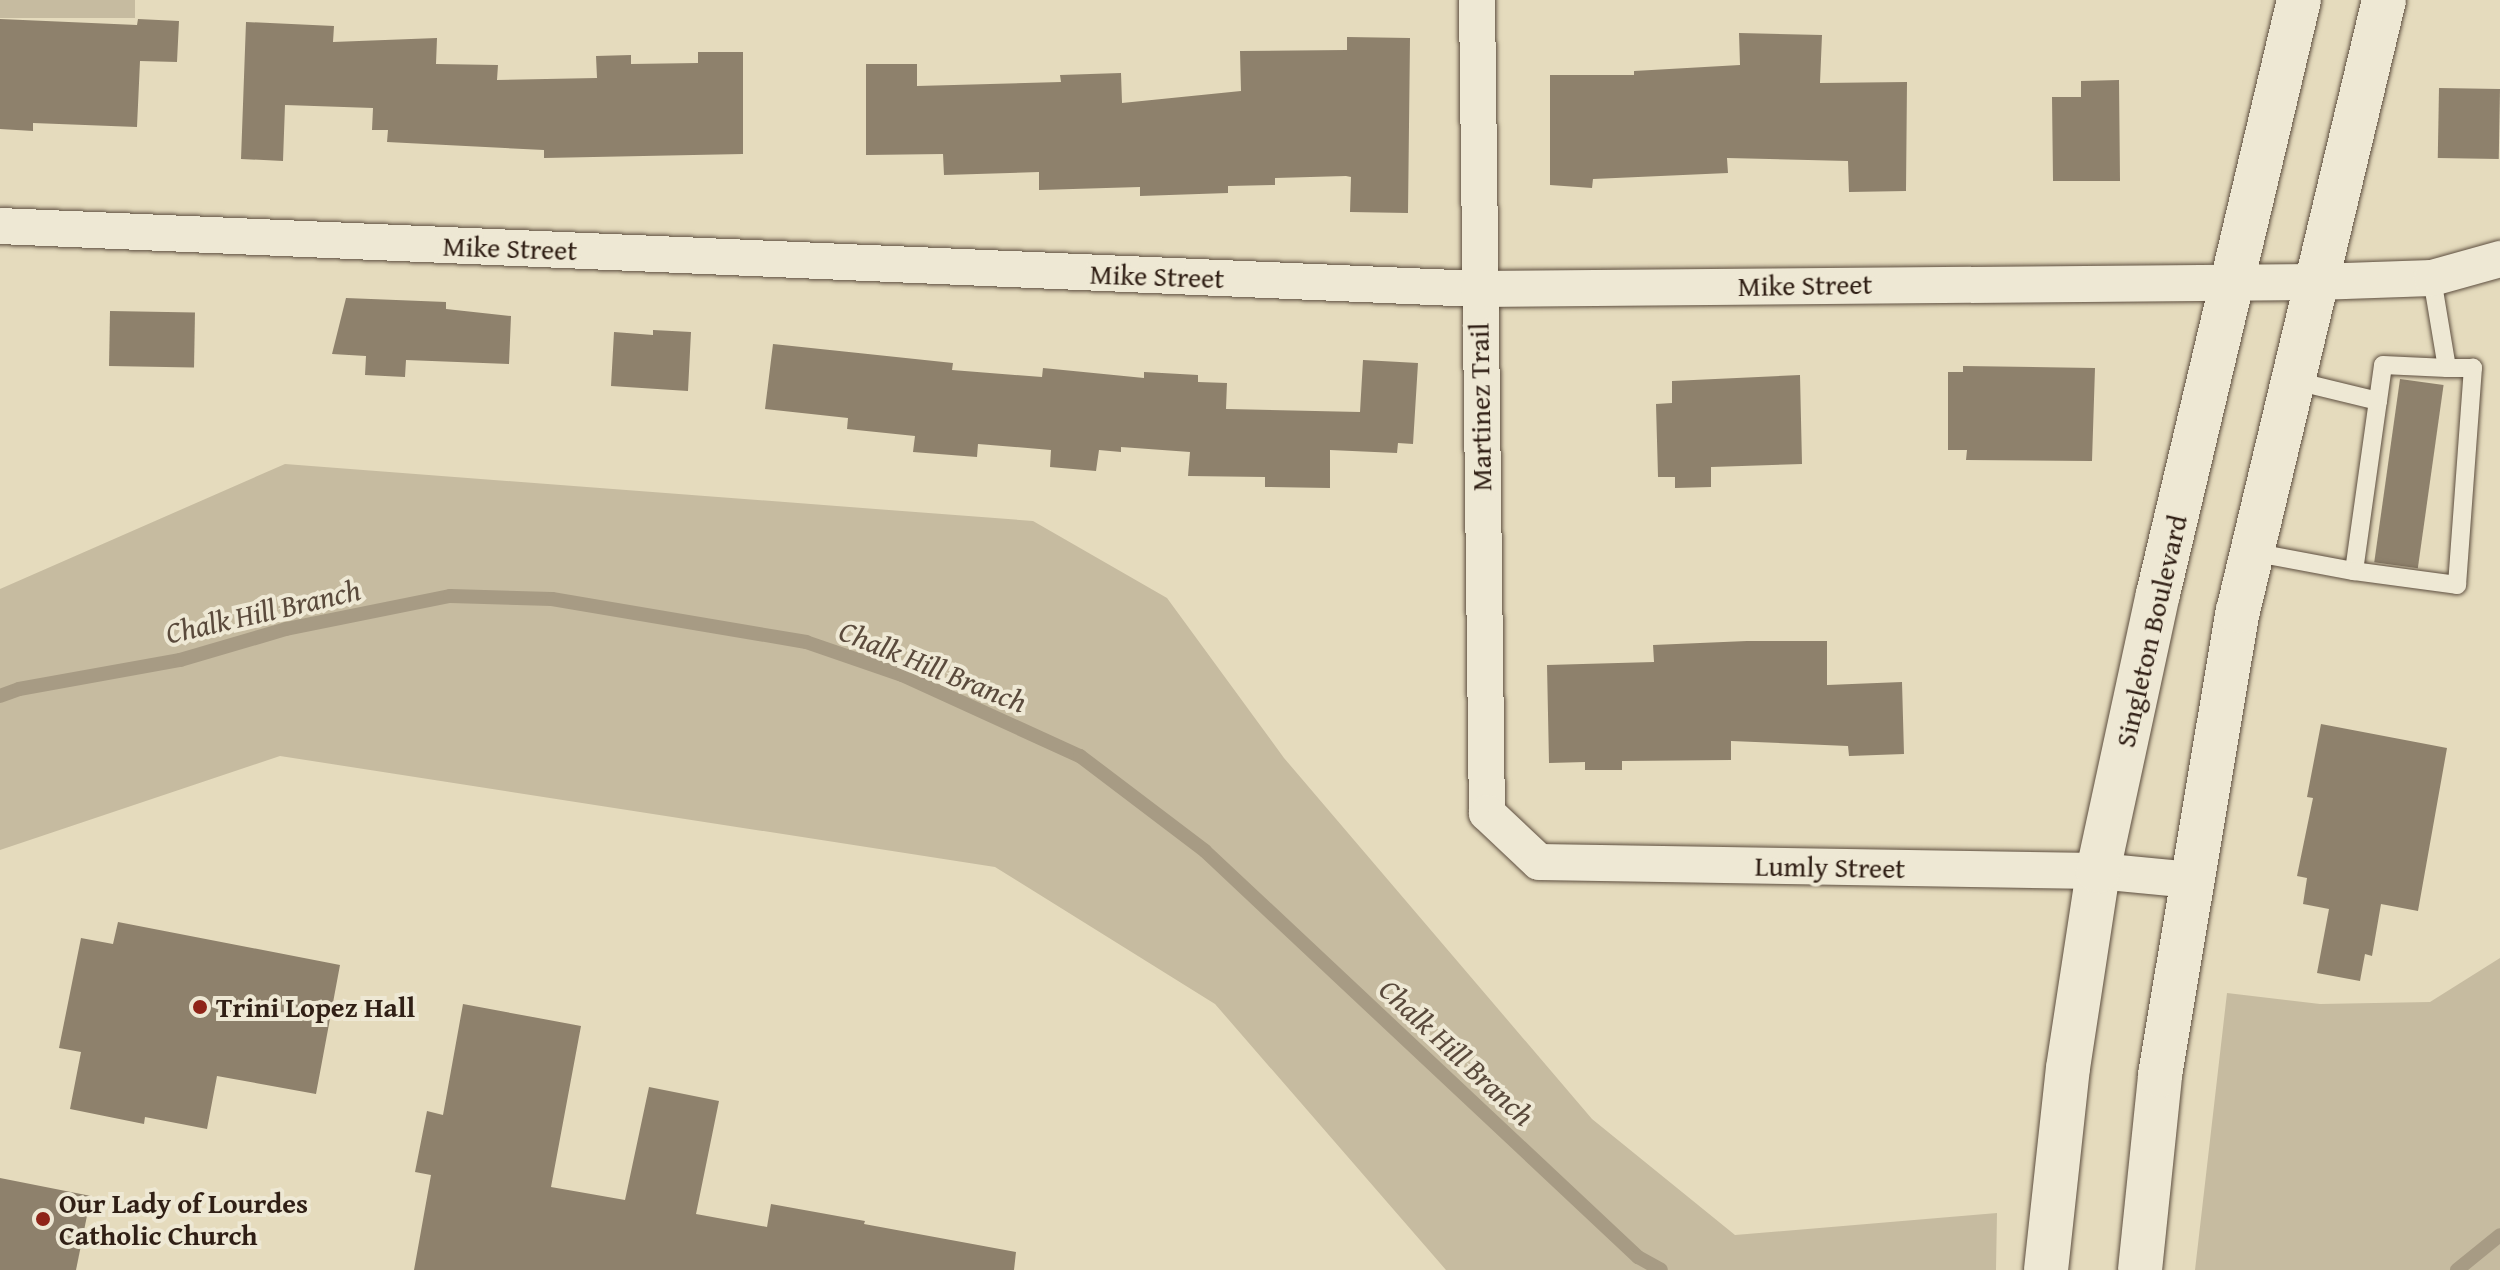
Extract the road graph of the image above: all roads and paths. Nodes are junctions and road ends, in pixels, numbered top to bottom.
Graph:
1 (1477, 0) edge
2 (2299, 0) edge
3 (2384, 0) edge
4 (0, 226) edge
5 (2500, 259) edge
6 (2432, 278) junction
7 (2231, 280) junction
8 (2316, 282) junction
9 (1479, 289) junction
10 (2447, 368) junction
11 (2292, 380) junction
12 (2378, 401) junction
13 (2252, 552) junction
14 (2354, 571) junction
15 (1487, 813) joint
16 (2098, 871) junction
17 (2192, 880) junction
18 (2141, 1252) edge
19 (2047, 1255) edge

1 - 9 street, Martinez Trail
2 - 7 main road, Singleton Boulevard
3 - 8 main road
4 - 9 street, Mike Street
5 - 6 street, Mike Street
6 - 8 street, Mike Street
6 - 10 lane
7 - 8 street, Mike Street
7 - 9 street, Mike Street
7 - 16 main road, Singleton Boulevard
8 - 11 main road
9 - 15 street, Martinez Trail
10 - 12 lane
10 - 14 lane
11 - 12 lane
11 - 13 main road
12 - 14 lane
13 - 14 lane
13 - 17 main road
15 - 16 street, Lumly Street
16 - 17 street, Lumly Street
16 - 19 main road, Singleton Boulevard
17 - 18 main road

